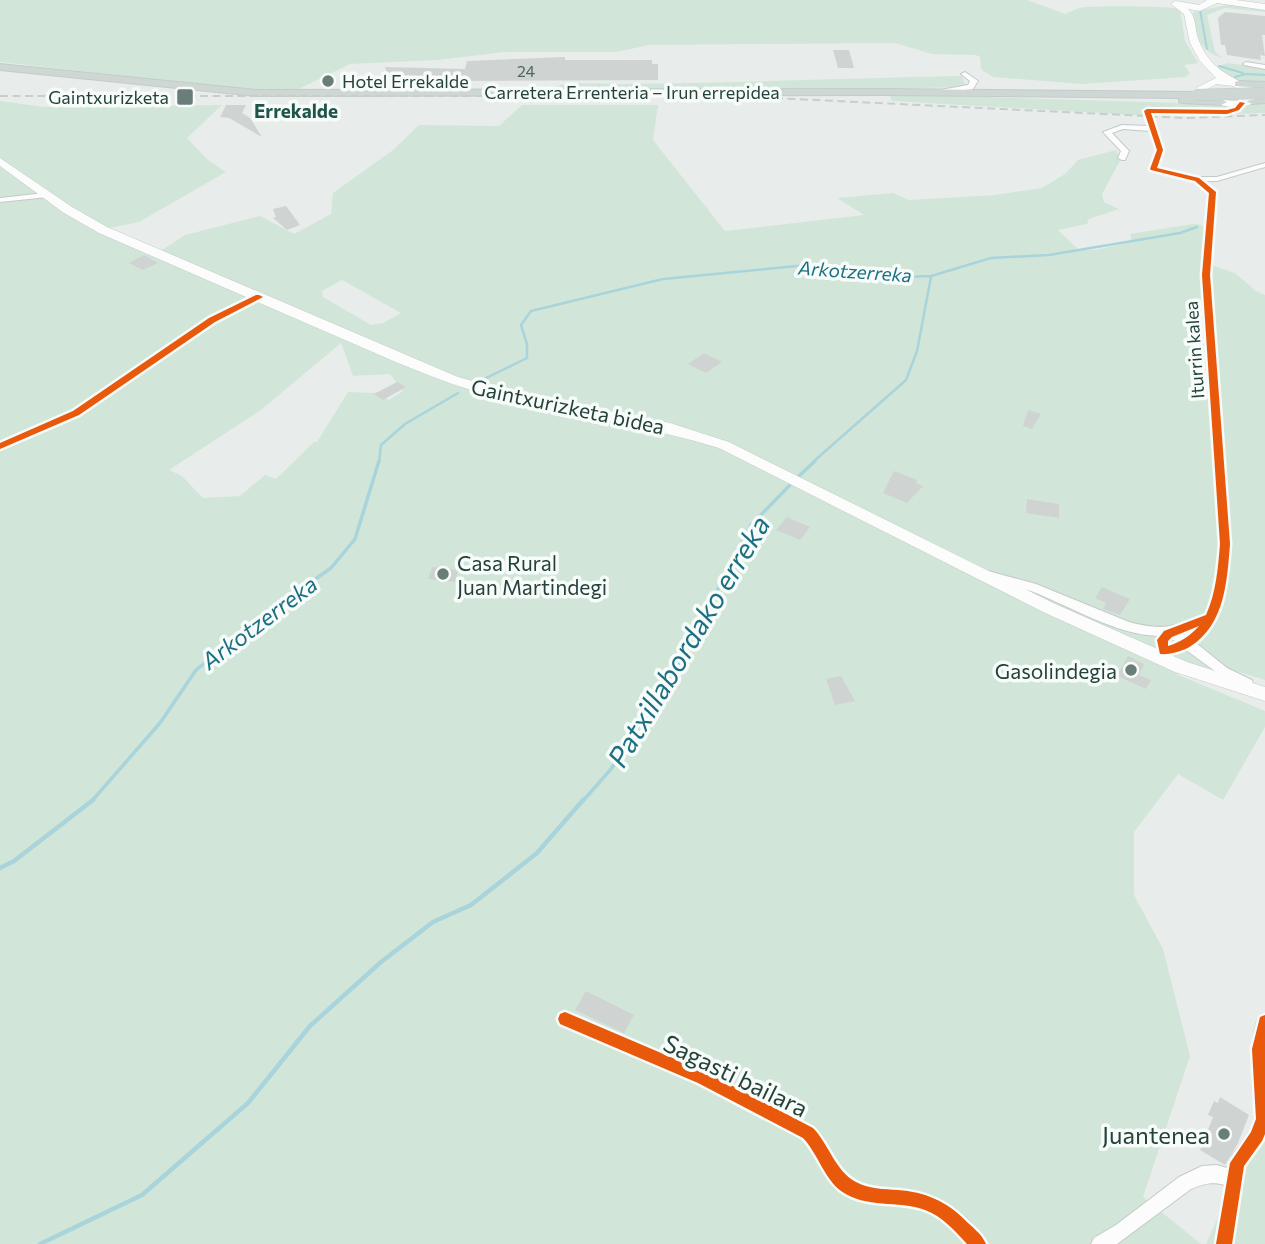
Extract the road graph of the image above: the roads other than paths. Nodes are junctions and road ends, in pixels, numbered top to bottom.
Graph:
1 (1171, 2) edge
2 (1210, 3) edge
3 (1265, 7) edge
4 (1188, 15) junction
5 (0, 66) edge
6 (965, 74) dead end
7 (1235, 83) junction
8 (1205, 84) junction
9 (1265, 85) edge
10 (930, 92) junction
11 (990, 92) junction
12 (1265, 93) edge
13 (1253, 101) edge
14 (1225, 105) junction
15 (1147, 114) dead end
16 (1122, 158) dead end
17 (0, 161) edge
18 (1265, 165) edge
19 (1197, 179) junction
20 (1217, 179) junction
21 (1212, 190) junction
22 (45, 195) junction
23 (0, 200) edge
24 (259, 297) junction
25 (0, 446) edge
26 (987, 575) junction
27 (1209, 622) junction
28 (1102, 632) junction
29 (1172, 632) junction
30 (1188, 644) junction
31 (1164, 651) junction
32 (1213, 663) junction
33 (1181, 667) junction
34 (1264, 694) edge
35 (565, 1018) dead end
36 (1265, 1022) edge
37 (1233, 1179) junction
38 (978, 1244) edge
39 (1100, 1244) edge
40 (1224, 1244) edge

1 - 2 main road
1 - 4 main road
2 - 3 main road
2 - 4 main road
4 - 8 main road
5 - 10 main road, Carretera Errenteria – Irun errepidea
6 - 10 street
7 - 8 main road
7 - 9 main road
7 - 13 main road
8 - 11 main road, Carretera Errenteria – Irun errepidea
8 - 12 main road, Carretera Errenteria – Irun errepidea, bridge
8 - 14 main road
10 - 11 main road, Carretera Errenteria – Irun errepidea
11 - 14 main road
13 - 14 main road
14 - 15 street
16 - 19 street
17 - 22 main road, Gaintxurizketa bidea
18 - 20 street
19 - 20 street
19 - 21 street
20 - 21 street
21 - 27 street, Iturrin kalea
22 - 23 street
22 - 24 main road, Gaintxurizketa bidea
24 - 25 street
24 - 26 main road, Gaintxurizketa bidea
26 - 28 main road, Gaintxurizketa bidea
26 - 29 street
26 - 31 main road, Gaintxurizketa bidea
27 - 29 street
27 - 30 street
27 - 32 street, Iturrin kalea
28 - 31 main road, Gaintxurizketa bidea
28 - 33 main road, Gaintxurizketa bidea
29 - 30 street
29 - 31 street
30 - 31 street
30 - 32 street
31 - 33 main road, Gaintxurizketa bidea
31 - 34 main road, Gaintxurizketa bidea
32 - 34 street
33 - 34 main road, Gaintxurizketa bidea
35 - 38 street, Sagasti bailara
36 - 37 street
37 - 39 street
37 - 40 street

